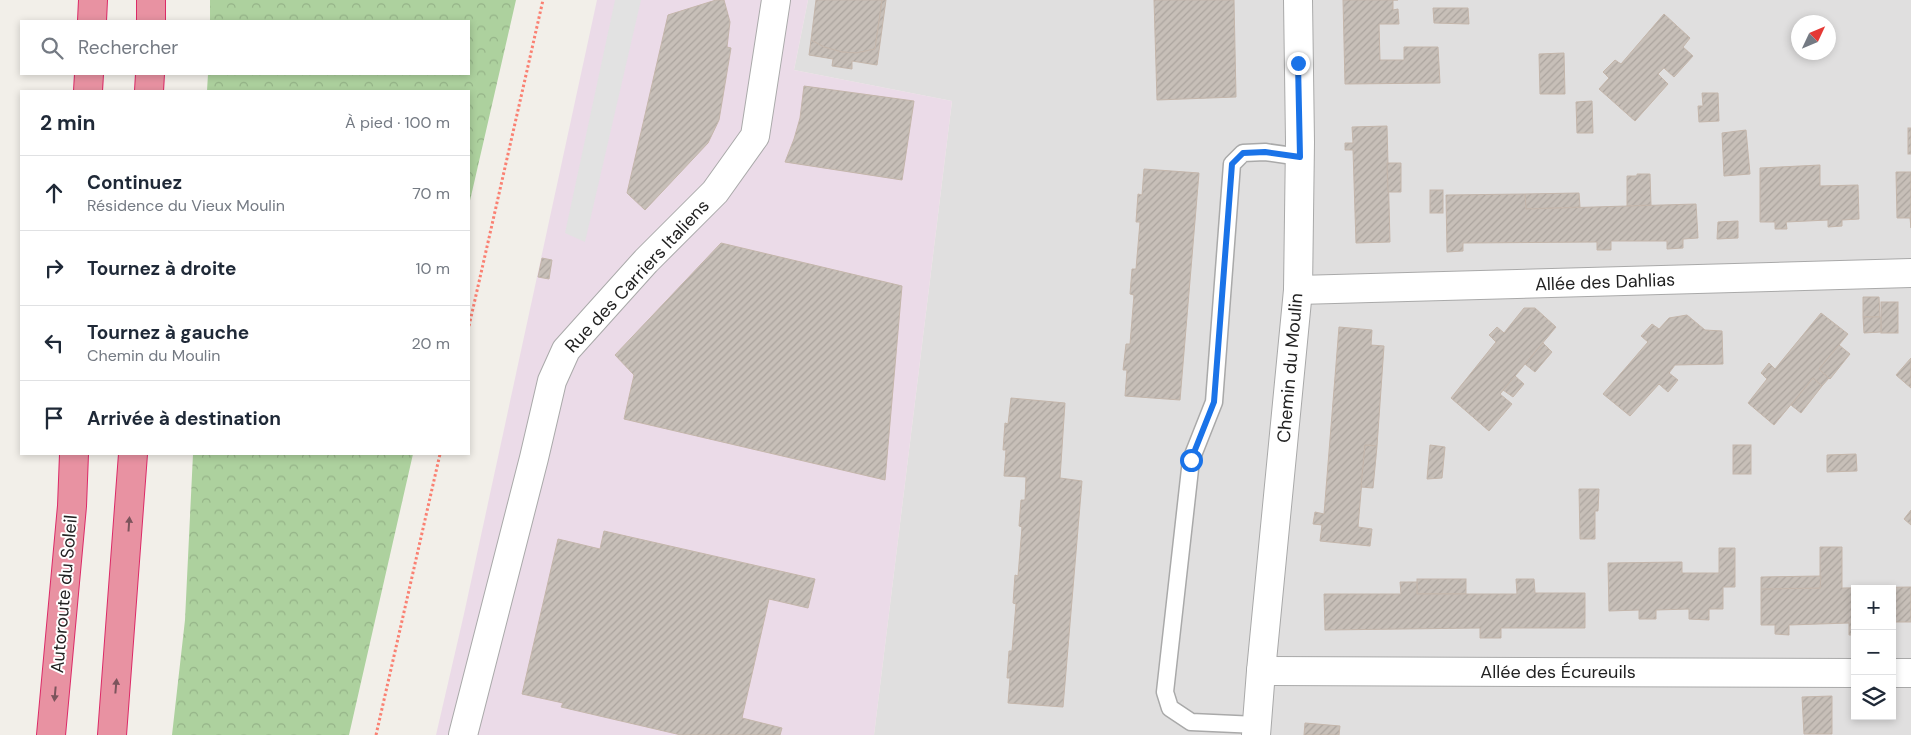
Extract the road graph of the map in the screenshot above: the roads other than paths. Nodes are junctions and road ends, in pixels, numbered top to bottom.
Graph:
1 (93, 0) edge
2 (151, 0) edge
3 (776, 0) edge
4 (1298, 0) edge
5 (92, 20) edge
6 (151, 20) edge
7 (89, 75) edge
8 (150, 75) edge
9 (88, 90) edge
10 (149, 90) edge
11 (1300, 157) junction
12 (1911, 273) edge
13 (1298, 290) junction
14 (74, 455) edge
15 (133, 455) edge
16 (1261, 672) junction
17 (1851, 672) edge
18 (1896, 673) edge
19 (1911, 673) edge
20 (1257, 730) edge
21 (51, 735) edge
22 (112, 735) edge
23 (463, 735) edge

1 - 5 highway
2 - 6 highway
3 - 23 street, Rue des Carriers Italiens
4 - 11 street, Chemin du Moulin
7 - 9 highway
8 - 10 highway
11 - 13 street, Chemin du Moulin
11 - 20 lane
12 - 13 street, Allée des Dahlias
13 - 16 street, Chemin du Moulin
14 -> 21 highway, Autoroute du Soleil
22 -> 15 highway
16 - 17 street, Allée des Écureuils
16 - 20 street, Chemin du Moulin
18 - 19 street

